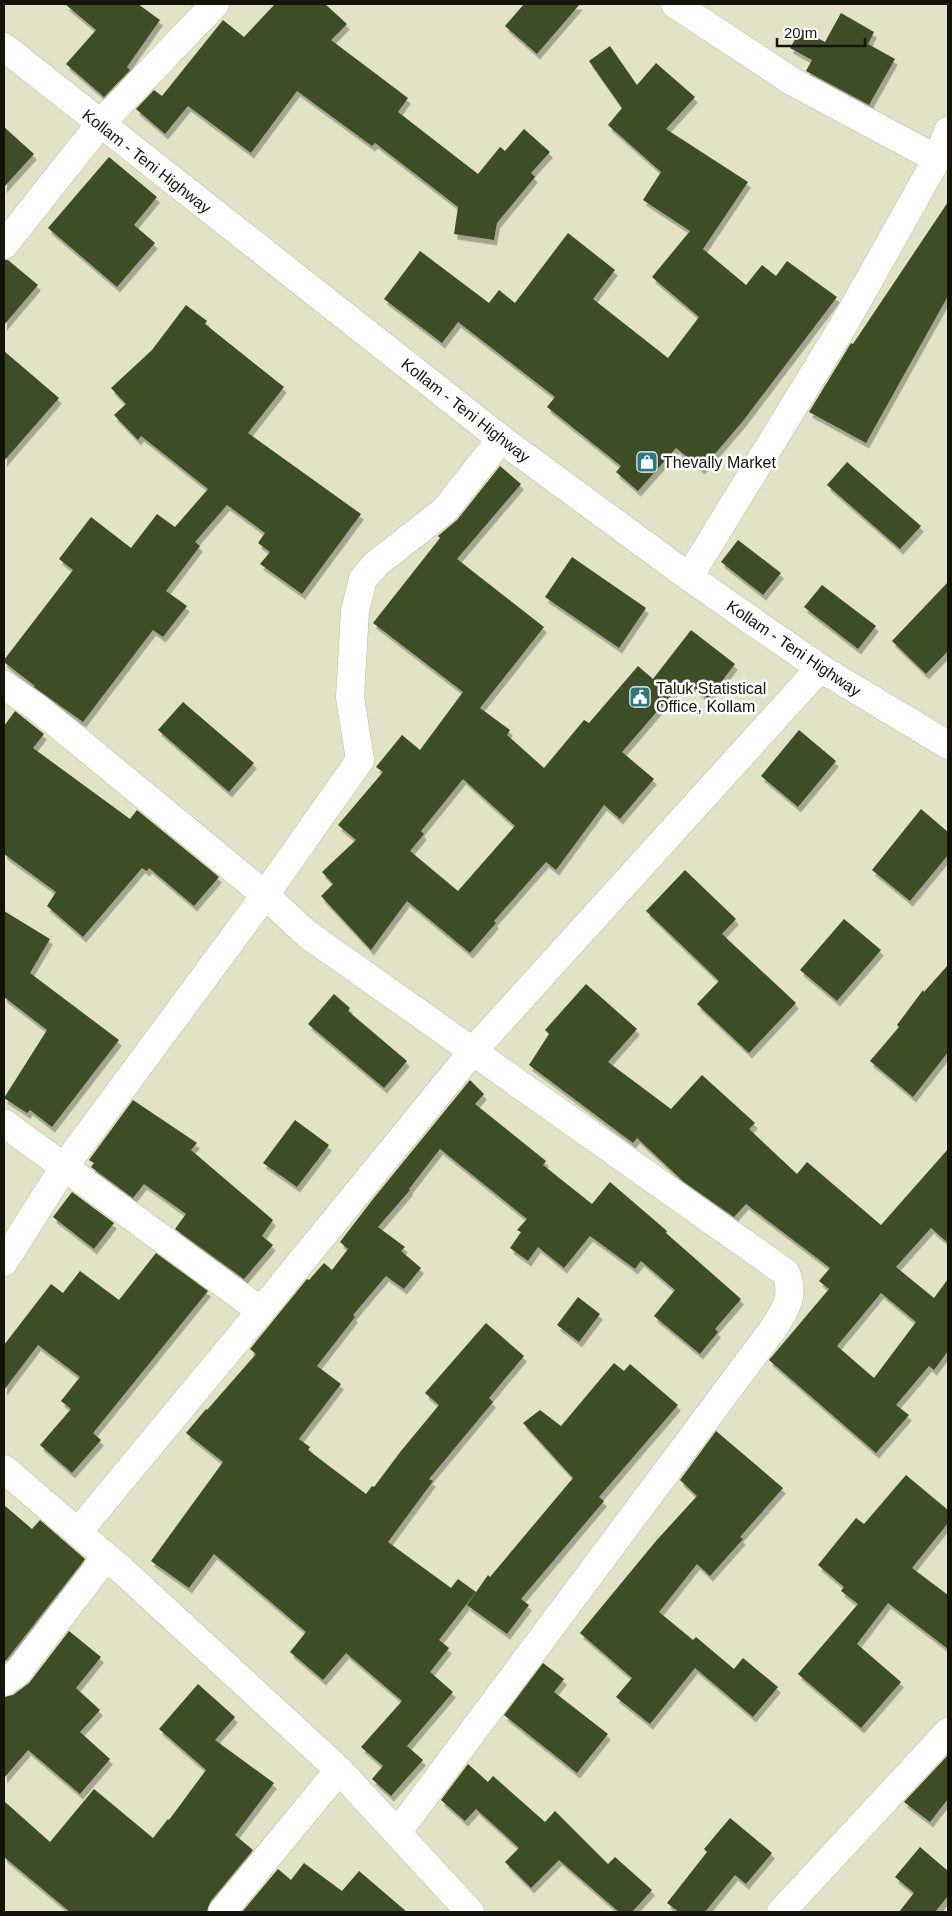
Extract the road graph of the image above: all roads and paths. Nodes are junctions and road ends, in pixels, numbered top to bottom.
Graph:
1 (215, 4) edge
2 (675, 4) edge
3 (4, 47) edge
4 (100, 124) junction
5 (948, 131) edge
6 (937, 159) junction
7 (4, 246) edge
8 (501, 439) junction
9 (689, 577) junction
10 (820, 668) junction
11 (4, 685) edge
12 (948, 745) edge
13 (265, 896) junction
14 (473, 1051) junction
15 (4, 1123) edge
16 (64, 1167) junction
17 (4, 1262) edge
18 (262, 1310) junction
19 (4, 1469) edge
20 (78, 1532) junction
21 (106, 1557) junction
22 (4, 1682) edge
23 (948, 1732) edge
24 (339, 1770) junction
25 (398, 1833) junction
26 (222, 1912) edge
27 (470, 1912) edge
28 (780, 1912) edge

1 - 4 street
2 - 6 street
3 - 4 street, Kollam - Teni Highway
4 - 7 street
4 - 8 street, Kollam - Teni Highway
5 - 6 street
6 - 9 street
8 - 9 street, Kollam - Teni Highway
8 - 13 street
9 - 10 street, Kollam - Teni Highway
10 - 12 street, Kollam - Teni Highway
10 - 14 street
11 - 13 street
13 - 14 street
13 - 16 street
14 - 18 street
14 - 25 street
15 - 16 street
16 - 17 street
16 - 18 street
18 - 20 street
19 - 20 street
20 - 21 street
21 - 22 street
21 - 24 street
23 - 28 street
24 - 25 street
24 - 26 street
25 - 27 street

